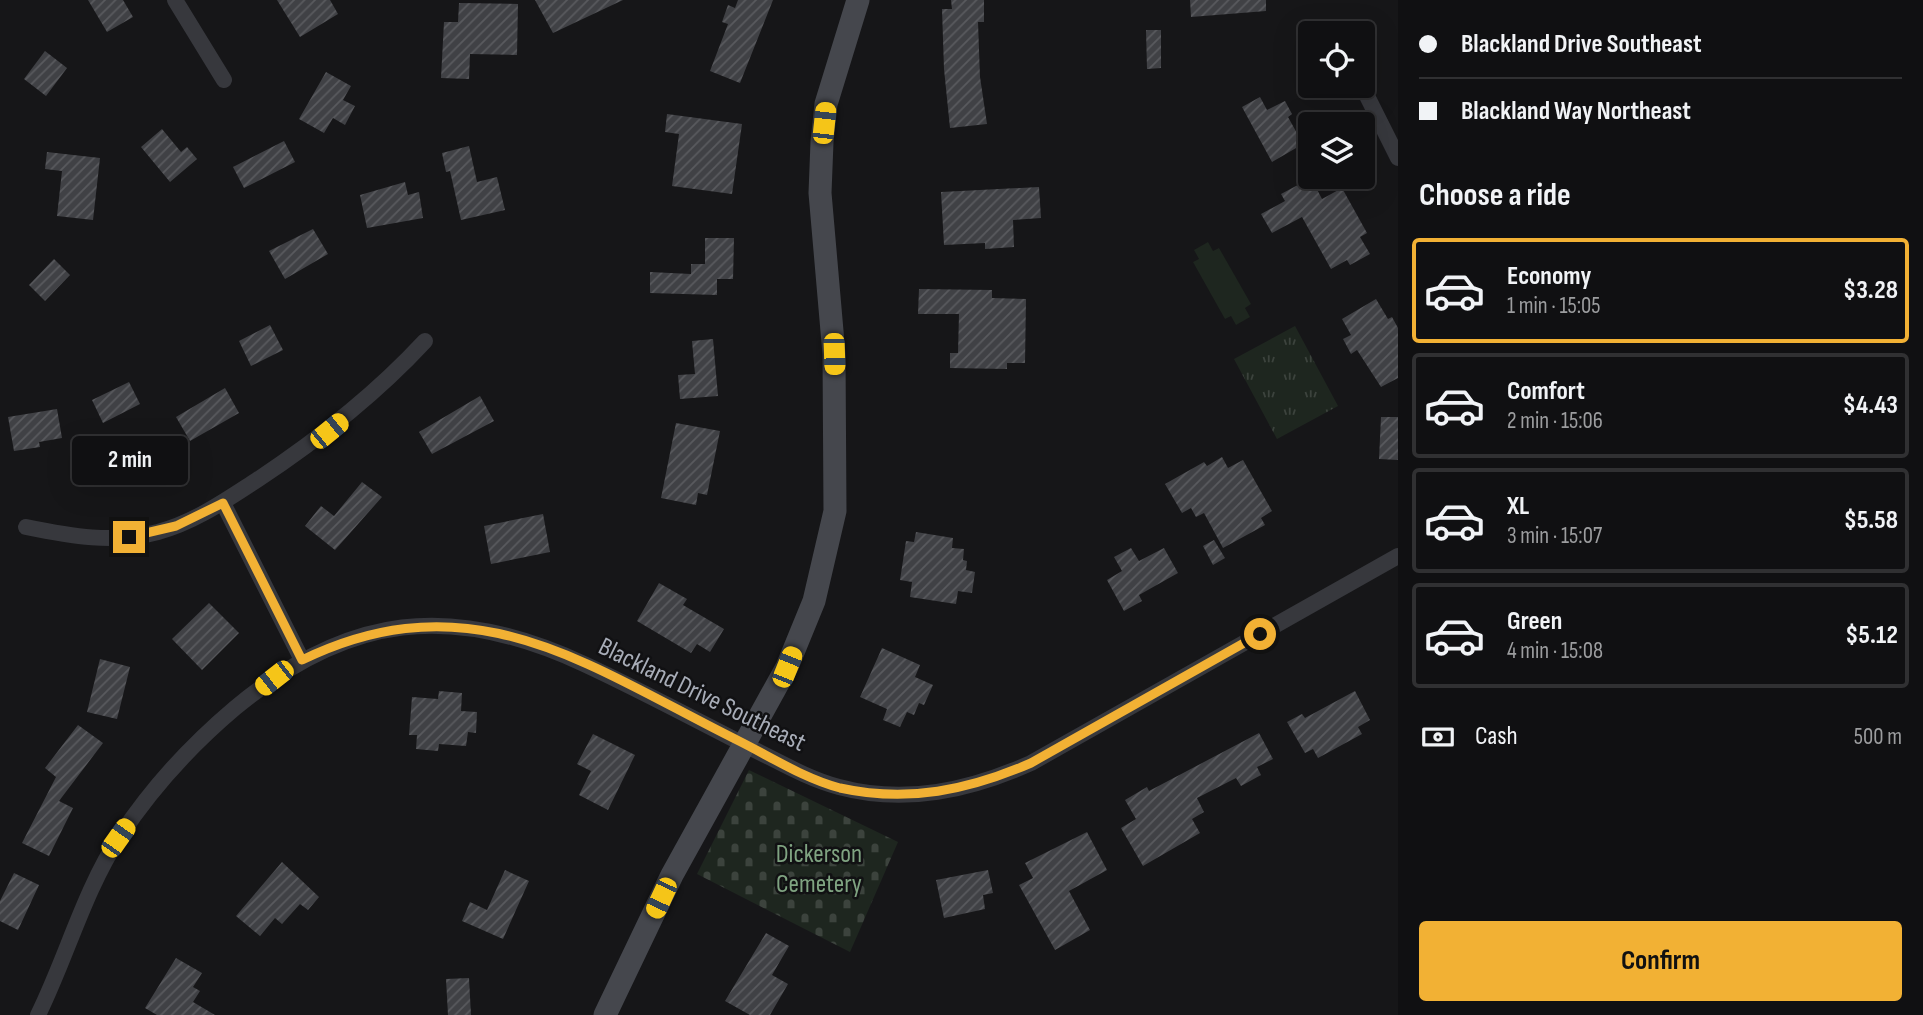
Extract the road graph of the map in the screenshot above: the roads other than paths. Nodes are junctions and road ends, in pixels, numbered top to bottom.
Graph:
1 (175, 0) edge
2 (858, 0) edge
3 (224, 80) dead end
4 (1365, 98) edge
5 (1398, 158) edge
6 (425, 341) dead end
7 (223, 503) junction
8 (26, 527) dead end
9 (1398, 556) edge
10 (302, 660) junction
11 (744, 744) junction
12 (38, 1015) edge
13 (605, 1015) edge

1 - 3 street
2 - 11 street
4 - 5 street
6 - 7 street
7 - 8 street
7 - 10 street
9 - 11 street, Blackland Drive Southeast
10 - 11 street, Blackland Drive Southeast
10 - 12 street, Blackland Drive Southeast
11 - 13 street

